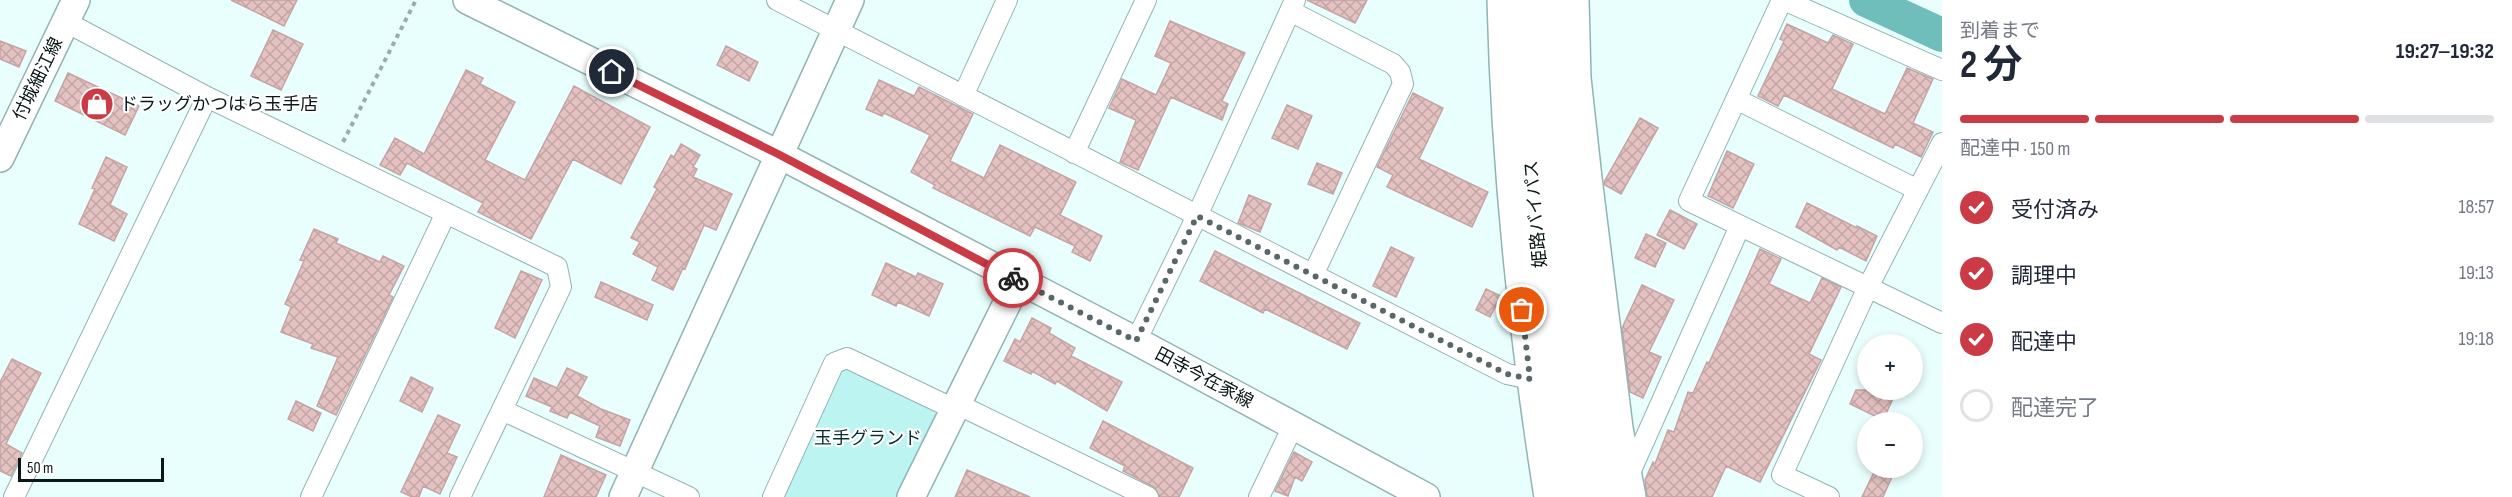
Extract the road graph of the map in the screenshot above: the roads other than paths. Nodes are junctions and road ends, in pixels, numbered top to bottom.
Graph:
1 (467, 0) edge
2 (777, 0) edge
3 (850, 0) edge
4 (1007, 0) edge
5 (1146, 0) edge
6 (1502, 0) edge
7 (1522, 0) edge
8 (1552, 0) edge
9 (1575, 0) edge
10 (1783, 0) edge
11 (1292, 5) edge
12 (71, 11) edge
13 (836, 30) junction
14 (1942, 70) edge
15 (963, 96) junction
16 (207, 97) junction
17 (1736, 99) junction
18 (1942, 143) edge
19 (2, 149) edge
20 (1074, 153) junction
21 (778, 154) junction
22 (1918, 190) junction
23 (446, 213) junction
24 (1197, 216) junction
25 (1740, 226) junction
26 (1313, 275) junction
27 (1018, 281) junction
28 (1868, 287) junction
29 (1942, 323) edge
30 (1136, 341) junction
31 (1530, 379) junction
32 (956, 407) junction
33 (502, 410) junction
34 (1293, 426) junction
35 (635, 472) junction
36 (1621, 490) edge
37 (14, 497) edge
38 (311, 497) edge
39 (460, 497) edge
40 (623, 497) edge
41 (690, 497) edge
42 (773, 497) edge
43 (911, 497) edge
44 (1148, 497) edge
45 (1259, 497) edge
46 (1426, 497) edge
47 (1548, 497) edge
48 (1576, 497) edge
49 (1829, 497) edge

1 - 21 street, 田寺今在家線
2 - 13 street
3 - 13 street
4 - 15 street
5 - 20 street
6 - 31 street
7 - 48 highway, 姫路バイパス
8 - 36 highway, 姫路バイパス
9 - 36 street
10 - 14 street
10 - 17 street
11 - 24 street
11 - 26 street
12 - 16 street
12 - 19 street, 付城細江線
13 - 15 street
13 - 21 street
15 - 20 street
16 - 23 street
16 - 37 street
17 - 22 street
17 - 25 street
18 - 22 street
20 - 24 street
21 - 27 street, 田寺今在家線
21 - 35 street
22 - 28 street
23 - 33 street
23 - 38 street
24 - 26 street
24 - 30 street
25 - 28 street
25 - 36 street
26 - 31 street
27 - 30 street, 田寺今在家線
27 - 32 street
28 - 29 street
28 - 49 street
30 - 34 street, 田寺今在家線
31 - 47 street
32 - 42 street
32 - 43 street
32 - 44 street
33 - 35 street
33 - 39 street
34 - 45 street
34 - 46 street, 田寺今在家線
35 - 40 street
35 - 41 street

